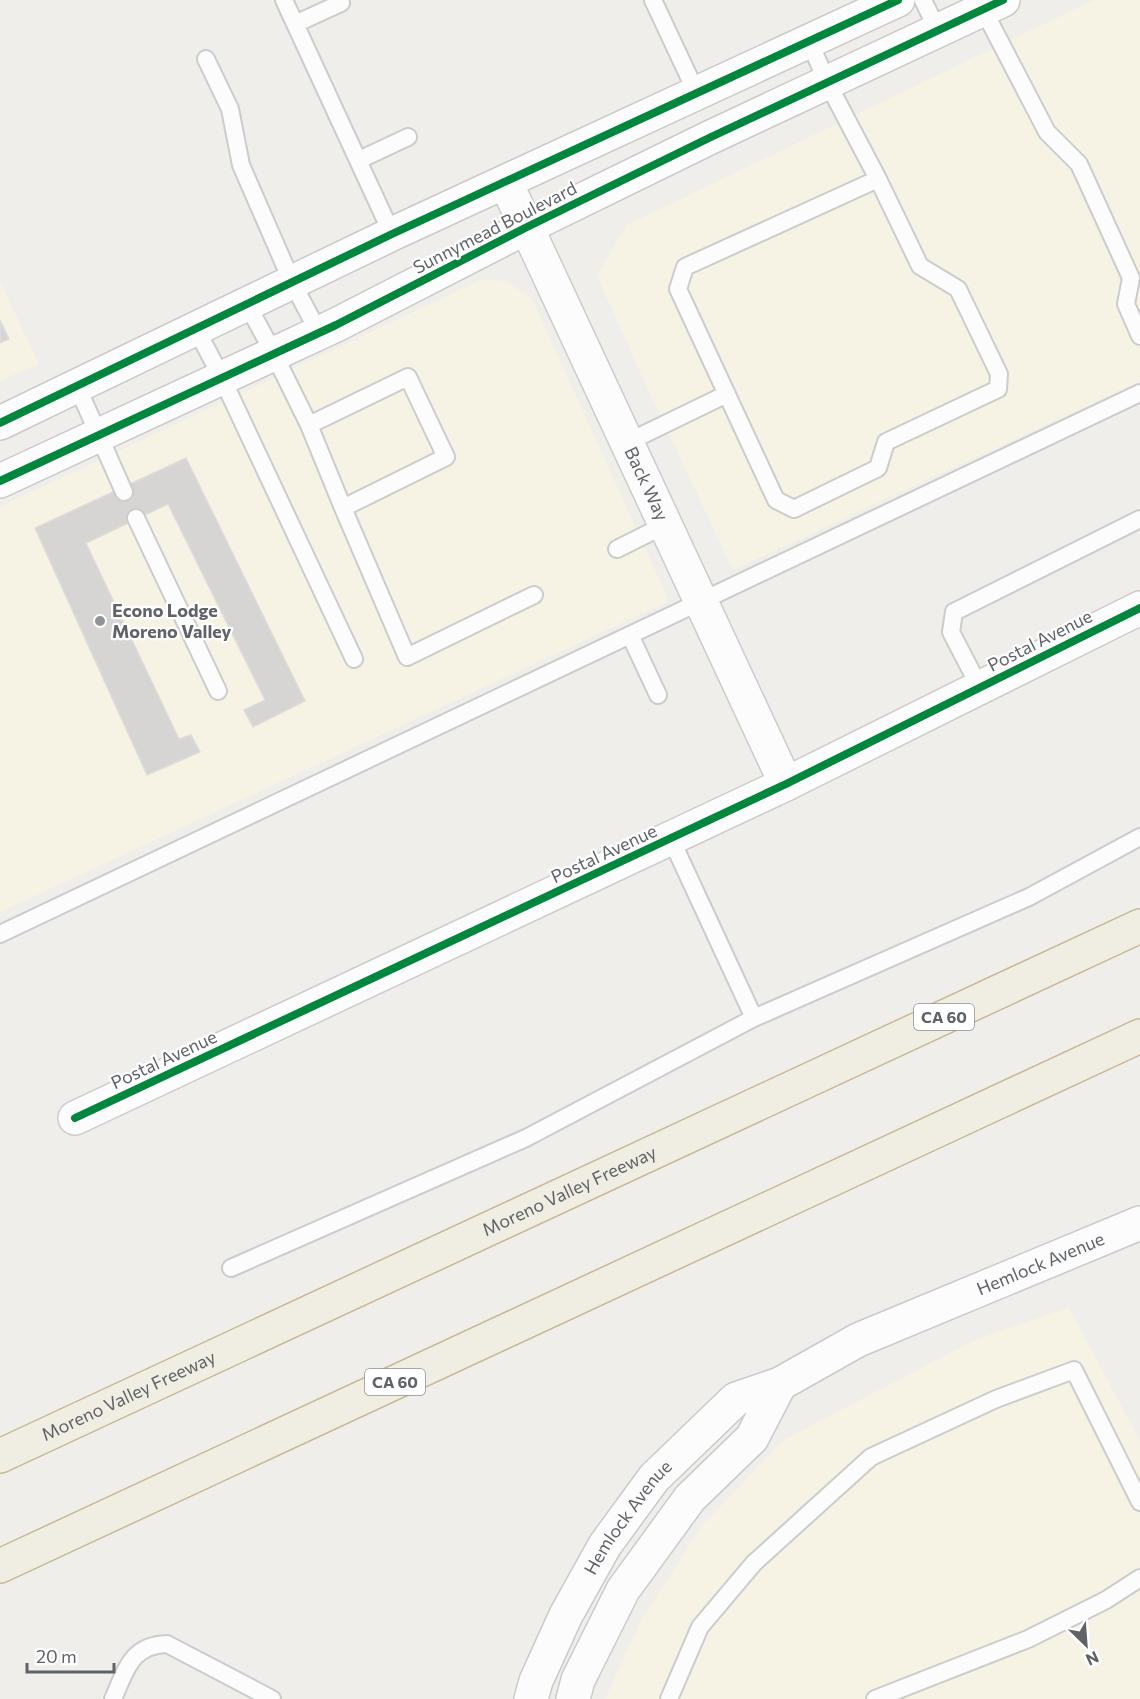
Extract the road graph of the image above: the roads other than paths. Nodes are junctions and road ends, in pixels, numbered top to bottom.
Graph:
1 (284, 0) edge
2 (653, 0) edge
3 (898, 0) edge
4 (923, 0) edge
5 (341, 3) dead end
6 (993, 5) edge
7 (295, 24) junction
8 (937, 29) junction
9 (808, 41) junction
10 (206, 59) dead end
11 (827, 82) junction
12 (697, 94) junction
13 (408, 137) dead end
14 (359, 160) junction
15 (878, 179) junction
16 (506, 183) junction
17 (527, 228) junction
18 (392, 234) junction
19 (292, 282) junction
20 (247, 304) junction
21 (196, 329) junction
22 (319, 333) junction
23 (1140, 336) edge
24 (274, 354) junction
25 (222, 378) junction
26 (77, 386) junction
27 (1140, 393) edge
28 (727, 394) junction
29 (0, 423) edge
30 (309, 425) junction
31 (99, 435) junction
32 (626, 443) junction
33 (0, 481) edge
34 (124, 492) dead end
35 (343, 508) junction
36 (136, 518) dead end
37 (1140, 519) edge
38 (665, 525) junction
39 (617, 549) dead end
40 (534, 595) dead end
41 (701, 601) junction
42 (1140, 608) edge
43 (630, 635) junction
44 (354, 659) dead end
45 (980, 687) junction
46 (218, 691) dead end
47 (658, 695) dead end
48 (786, 784) junction
49 (1140, 837) edge
50 (671, 839) junction
51 (1140, 903) edge
52 (1140, 926) edge
53 (0, 934) edge
54 (754, 1018) junction
55 (1140, 1036) edge
56 (1140, 1061) edge
57 (747, 1109) junction
58 (75, 1118) dead end
59 (789, 1199) junction
60 (1140, 1223) edge
61 (231, 1268) dead end
62 (780, 1384) junction
63 (0, 1456) edge
64 (1140, 1502) edge
65 (0, 1566) edge
66 (1140, 1578) edge
67 (114, 1699) edge
68 (272, 1699) edge
69 (531, 1699) edge
70 (573, 1699) edge
71 (669, 1699) edge
72 (875, 1699) edge

1 - 7 lane
2 - 12 lane
3 - 9 street, Sunnymead Boulevard
4 - 8 lane
5 - 7 lane
6 - 8 street, Sunnymead Boulevard
6 - 23 lane
7 - 14 lane
8 - 11 street, Sunnymead Boulevard
9 - 11 lane
9 - 12 street, Sunnymead Boulevard
10 - 19 lane
11 - 15 lane
11 - 17 street, Sunnymead Boulevard
12 - 16 street, Sunnymead Boulevard
13 - 14 lane
14 - 18 lane
15 - 28 lane
15 - 28 lane
16 - 17 street, Back Way
16 - 18 street, Sunnymead Boulevard
17 - 22 street, Sunnymead Boulevard
17 - 32 street, Back Way
18 - 19 street, Sunnymead Boulevard
19 - 20 street, Sunnymead Boulevard
19 - 22 lane
20 - 21 street, Sunnymead Boulevard
20 - 24 lane
21 - 25 lane
21 - 26 street, Sunnymead Boulevard
22 - 24 street, Sunnymead Boulevard
24 - 25 street, Sunnymead Boulevard
24 - 30 lane
25 - 31 street, Sunnymead Boulevard
25 - 44 lane
26 - 29 street, Sunnymead Boulevard
26 - 31 lane
27 - 41 lane
28 - 32 lane
30 - 35 lane
30 - 35 lane
31 - 33 street, Sunnymead Boulevard
31 - 34 lane
32 - 38 street, Back Way
35 - 40 lane
36 - 46 lane
37 - 45 lane
38 - 39 lane
38 - 41 street, Back Way
41 - 43 lane
41 - 48 street, Back Way
42 - 45 street, Postal Avenue
43 - 47 lane
43 - 53 lane
45 - 48 street, Postal Avenue
48 - 50 street, Postal Avenue
49 - 54 lane
50 - 54 lane
50 - 58 street, Postal Avenue
51 - 57 highway
52 - 57 highway, Moreno Valley Freeway / CA 60
54 - 61 lane
55 - 59 highway, CA 60
56 - 59 highway
57 - 63 highway, Moreno Valley Freeway / CA 60
59 - 65 highway, CA 60
60 - 62 street, Hemlock Avenue
62 - 69 street, Hemlock Avenue
62 - 70 street, Hemlock Avenue
64 - 71 lane
66 - 72 lane
67 - 68 lane

